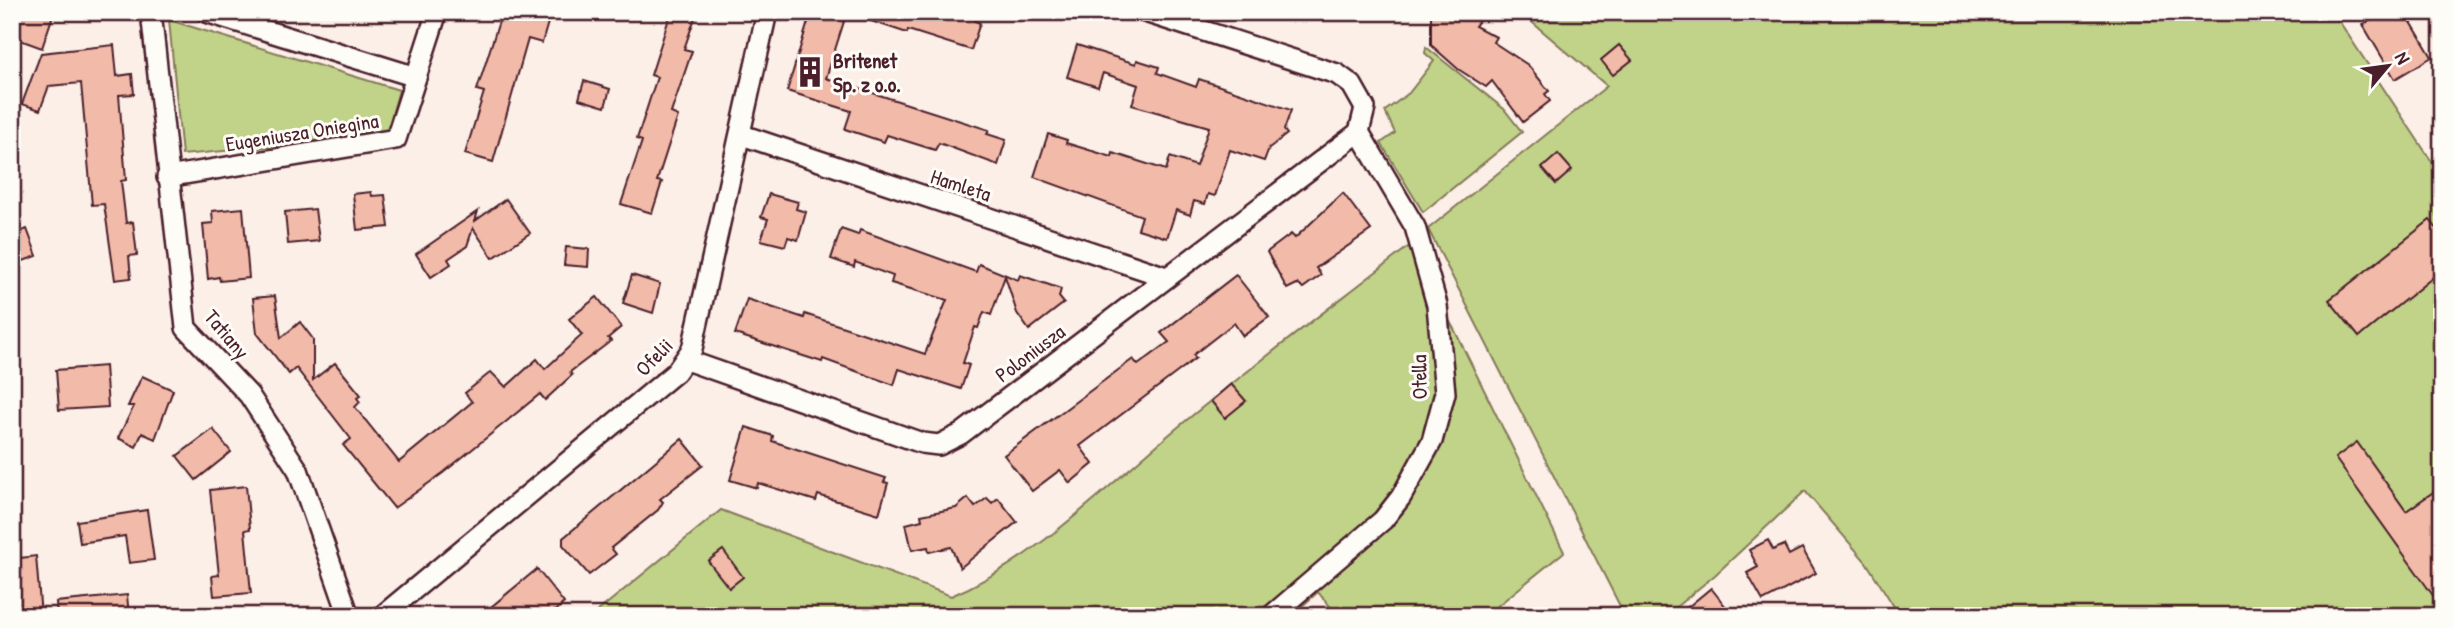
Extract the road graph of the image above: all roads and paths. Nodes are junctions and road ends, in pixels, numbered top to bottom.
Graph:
1 (151, 12) edge
2 (206, 12) edge
3 (437, 12) edge
4 (767, 12) edge
5 (1146, 12) edge
6 (416, 77) junction
7 (1359, 132) junction
8 (742, 135) junction
9 (167, 177) junction
10 (1166, 277) junction
11 (686, 360) junction
12 (349, 616) edge
13 (382, 616) edge
14 (1271, 616) edge

1 - 9 street, Tatiany
2 - 6 street
3 - 6 street, Eugeniusza Oniegina
4 - 8 street, Ofelii
5 - 7 street
6 - 9 street, Eugeniusza Oniegina
7 - 10 street, Poloniusza
7 - 14 street, Otella
8 - 10 street, Hamleta
8 - 11 street, Ofelii
9 - 12 street, Tatiany
10 - 11 street, Poloniusza
11 - 13 street, Ofelii

